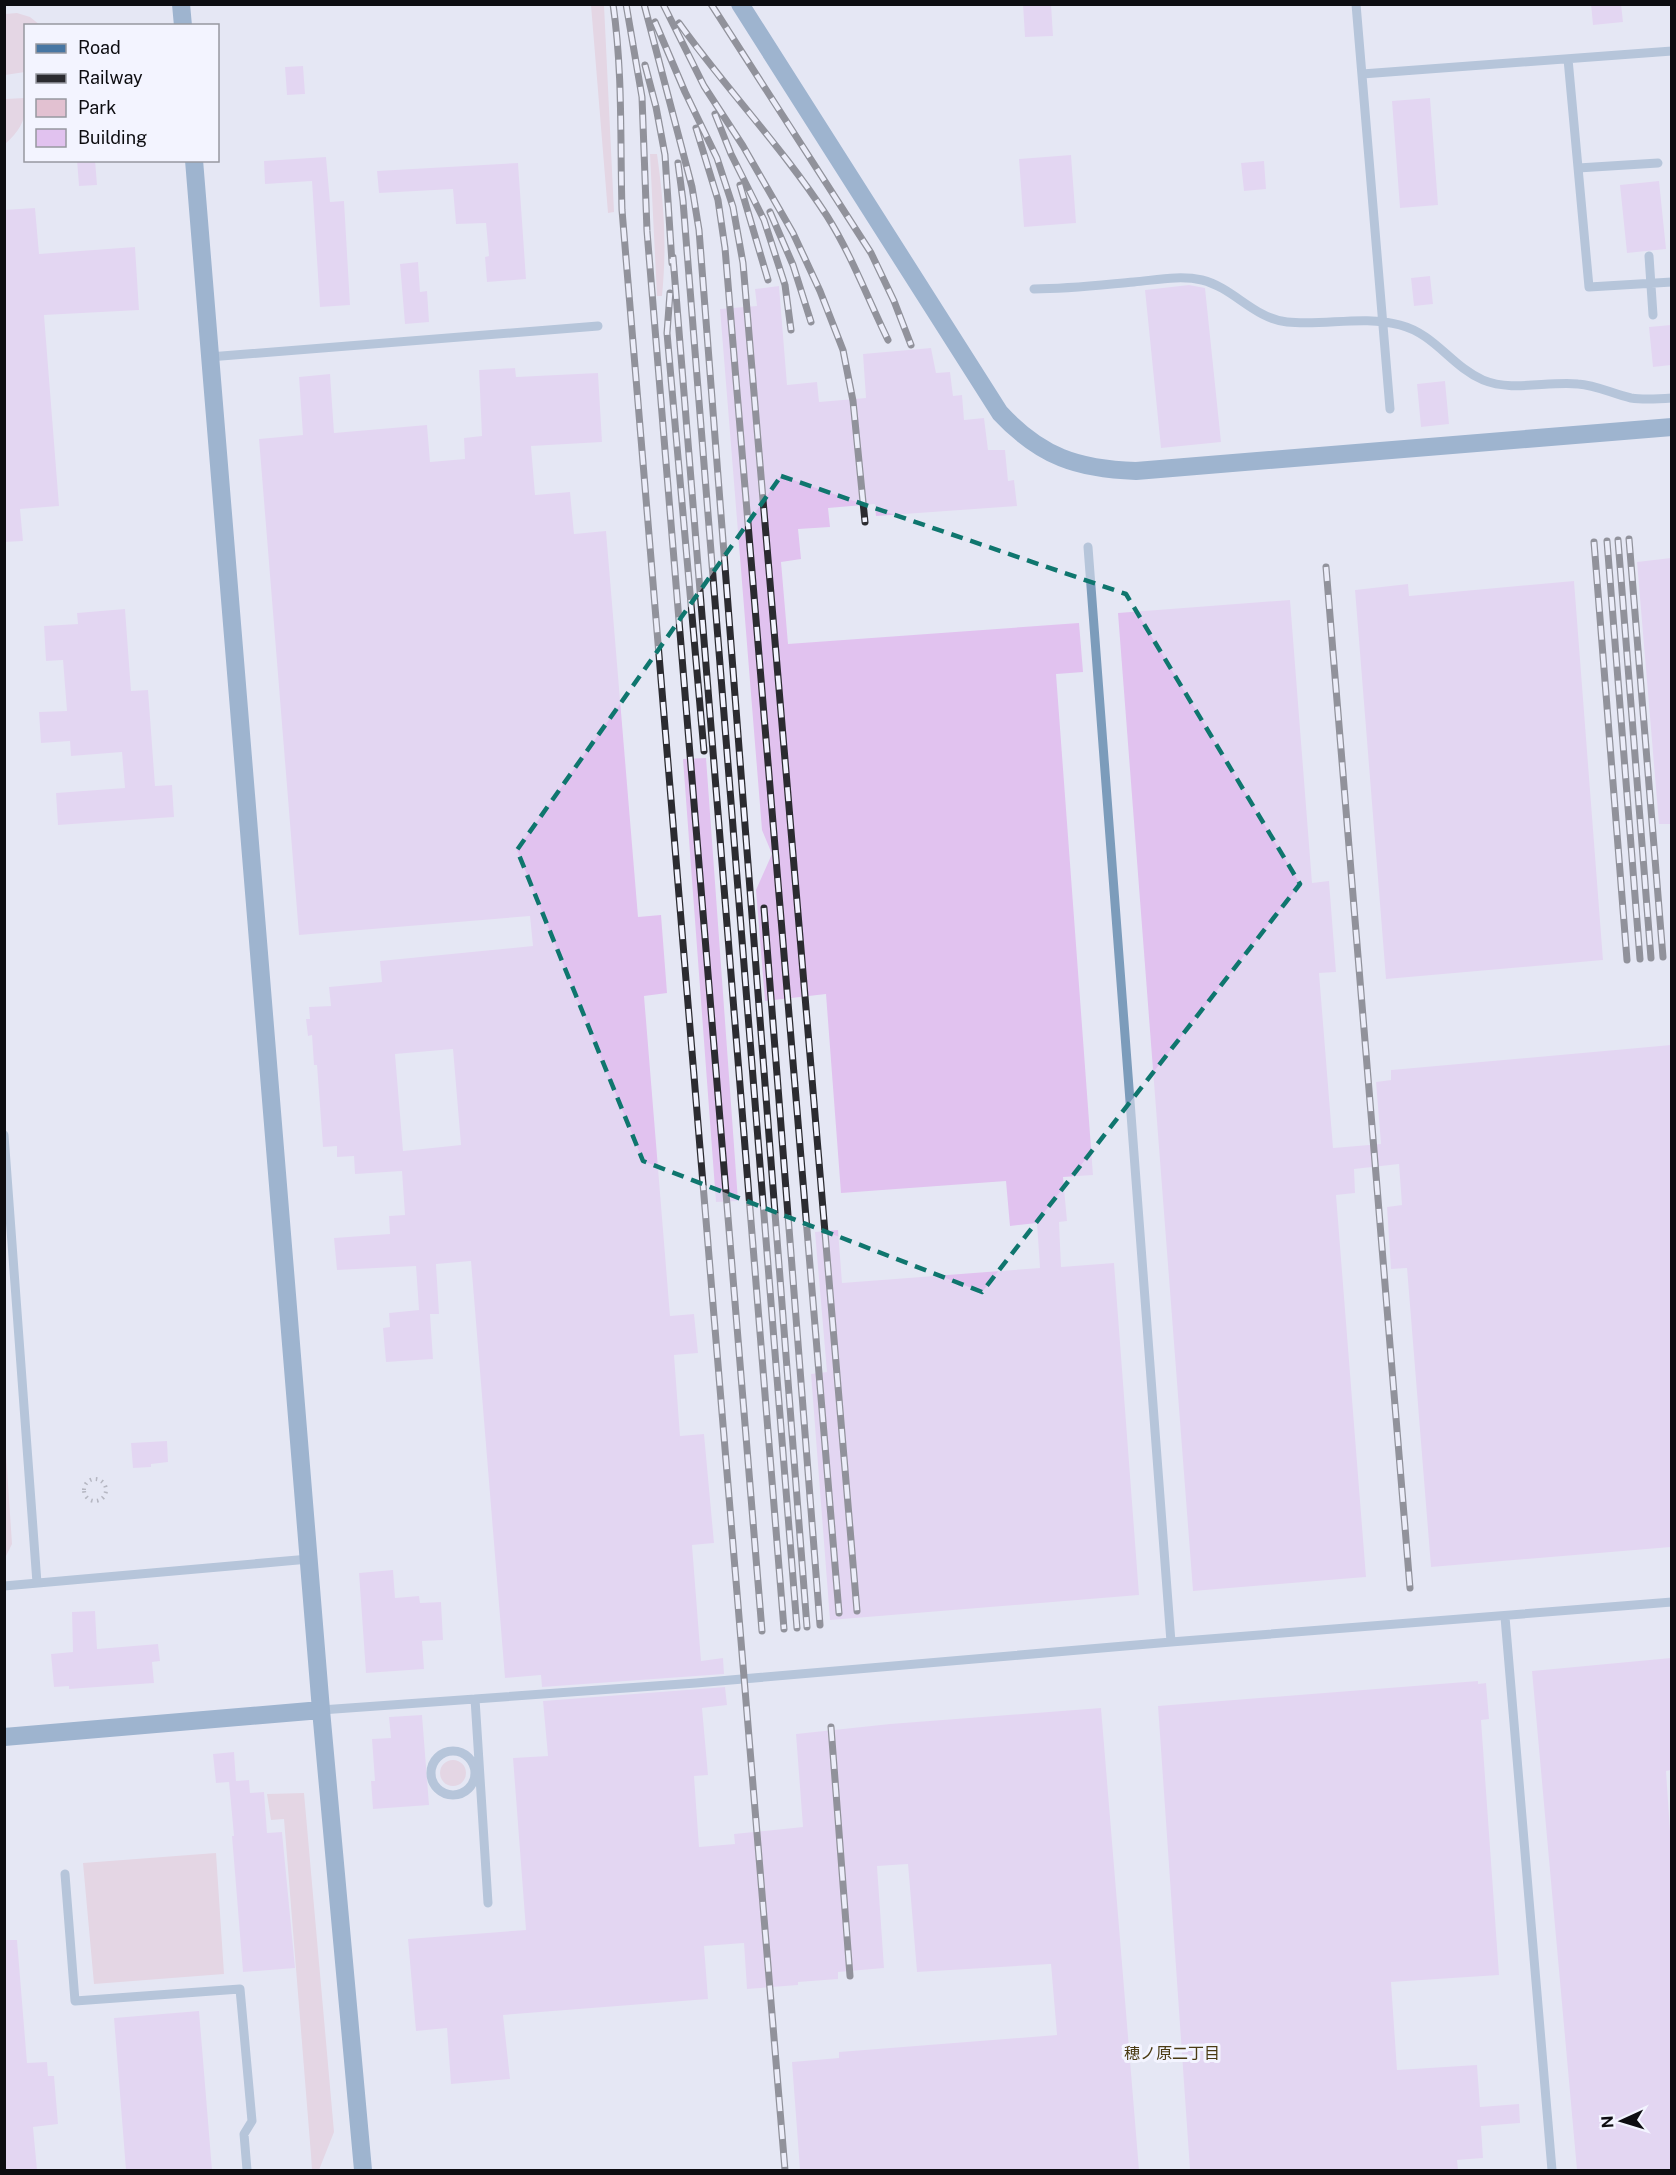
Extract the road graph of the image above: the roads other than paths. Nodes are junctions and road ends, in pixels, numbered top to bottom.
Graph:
1 (181, 4) edge
2 (740, 4) edge
3 (1356, 4) edge
4 (183, 24) edge
5 (1671, 51) edge
6 (1568, 58) junction
7 (1362, 75) junction
8 (194, 162) edge
9 (1658, 163) dead end
10 (1578, 168) junction
11 (1649, 256) dead end
12 (1671, 282) edge
13 (1651, 284) junction
14 (1034, 289) dead end
15 (1653, 315) dead end
16 (1382, 320) junction
17 (598, 326) dead end
18 (209, 357) junction
19 (1671, 398) edge
20 (1390, 409) dead end
21 (1671, 427) edge
22 (1088, 547) dead end
23 (4, 1135) edge
24 (309, 1559) junction
25 (37, 1583) junction
26 (4, 1586) edge
27 (1671, 1602) edge
28 (1505, 1617) junction
29 (1171, 1642) junction
30 (475, 1699) junction
31 (321, 1710) junction
32 (4, 1737) edge
33 (478, 1772) junction
34 (65, 1874) dead end
35 (488, 1904) dead end
36 (247, 2170) edge
37 (363, 2170) edge
38 (1552, 2170) edge

1 - 4 street
2 - 21 street
3 - 7 lane
5 - 6 lane
6 - 7 lane
6 - 10 lane
7 - 16 lane
8 - 18 street
9 - 10 lane
10 - 13 lane
11 - 13 lane
12 - 13 lane
13 - 15 lane
14 - 16 lane
16 - 19 lane
16 - 20 lane
17 - 18 lane
18 - 24 street
22 - 29 lane
23 - 25 lane
24 - 25 lane
24 - 31 street
25 - 26 lane
27 - 28 lane
28 - 29 lane
28 - 38 lane
29 - 30 lane
30 - 31 lane
30 - 33 lane
31 - 32 street
31 - 37 street
33 - 33 lane
33 - 35 lane
34 - 36 lane

